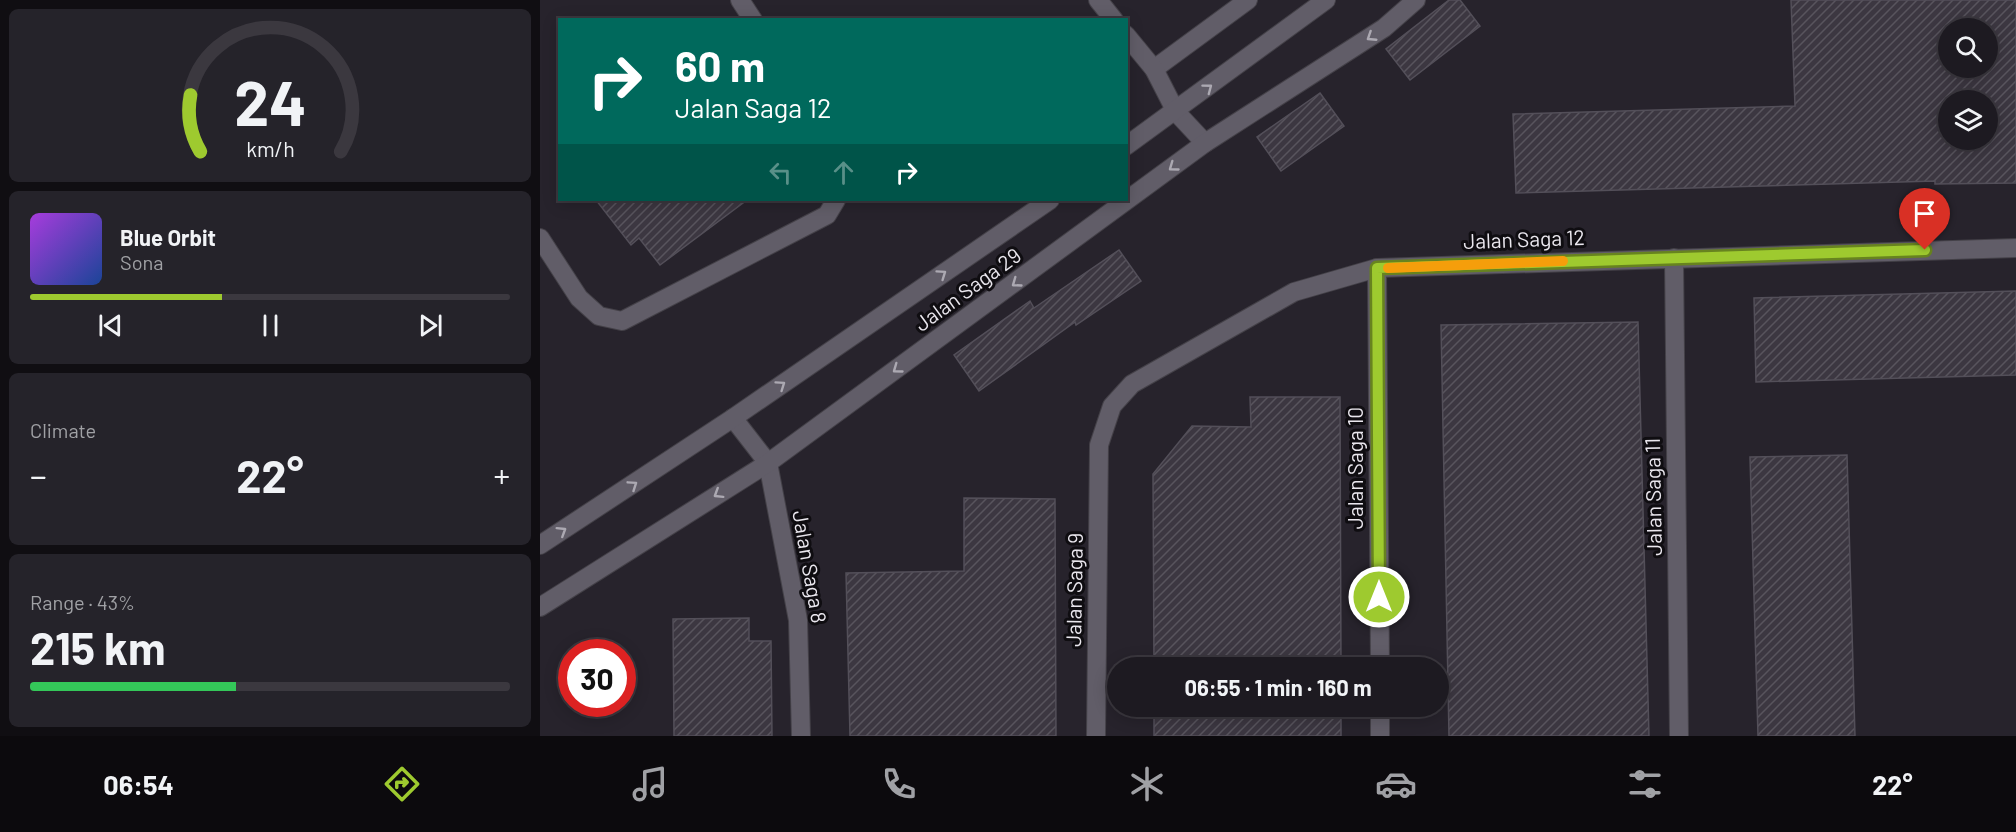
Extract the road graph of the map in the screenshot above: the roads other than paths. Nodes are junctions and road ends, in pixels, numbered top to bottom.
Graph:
1 (740, 0) edge
2 (1098, 0) edge
3 (1248, 0) edge
4 (1326, 0) edge
5 (1416, 0) edge
6 (752, 18) edge
7 (1112, 18) edge
8 (1128, 37) edge
9 (1154, 69) junction
10 (1176, 112) junction
11 (1205, 143) junction
12 (1128, 145) edge
13 (1128, 199) edge
14 (835, 201) edge
15 (1049, 201) edge
16 (1126, 201) edge
17 (540, 238) edge
18 (2016, 248) edge
19 (1674, 258) junction
20 (1377, 268) junction
21 (733, 418) junction
22 (1099, 445) joint
23 (768, 463) junction
24 (540, 545) edge
25 (540, 607) edge
26 (1380, 657) edge
27 (1380, 717) edge
28 (801, 736) edge
29 (1096, 736) edge
30 (1380, 736) edge
31 (1679, 736) edge

1 - 6 street
2 - 7 street
3 - 9 street
10 -> 4 street
5 -> 11 street, Jalan Saga 29
8 - 9 street
9 - 10 street
10 - 11 street
10 - 12 street
11 -> 13 street, Jalan Saga 29
14 - 17 street
21 -> 15 street, Jalan Saga 29
16 -> 23 street, Jalan Saga 29
18 - 19 street, Jalan Saga 12
19 - 20 street, Jalan Saga 12
19 - 31 street, Jalan Saga 11
20 - 22 street, Jalan Saga 12
20 - 26 street, Jalan Saga 10
21 - 23 street, Jalan Saga 8
24 -> 21 street, Jalan Saga 29
22 - 29 street, Jalan Saga 9
23 -> 25 street, Jalan Saga 29
23 - 28 street, Jalan Saga 8
27 - 30 street

